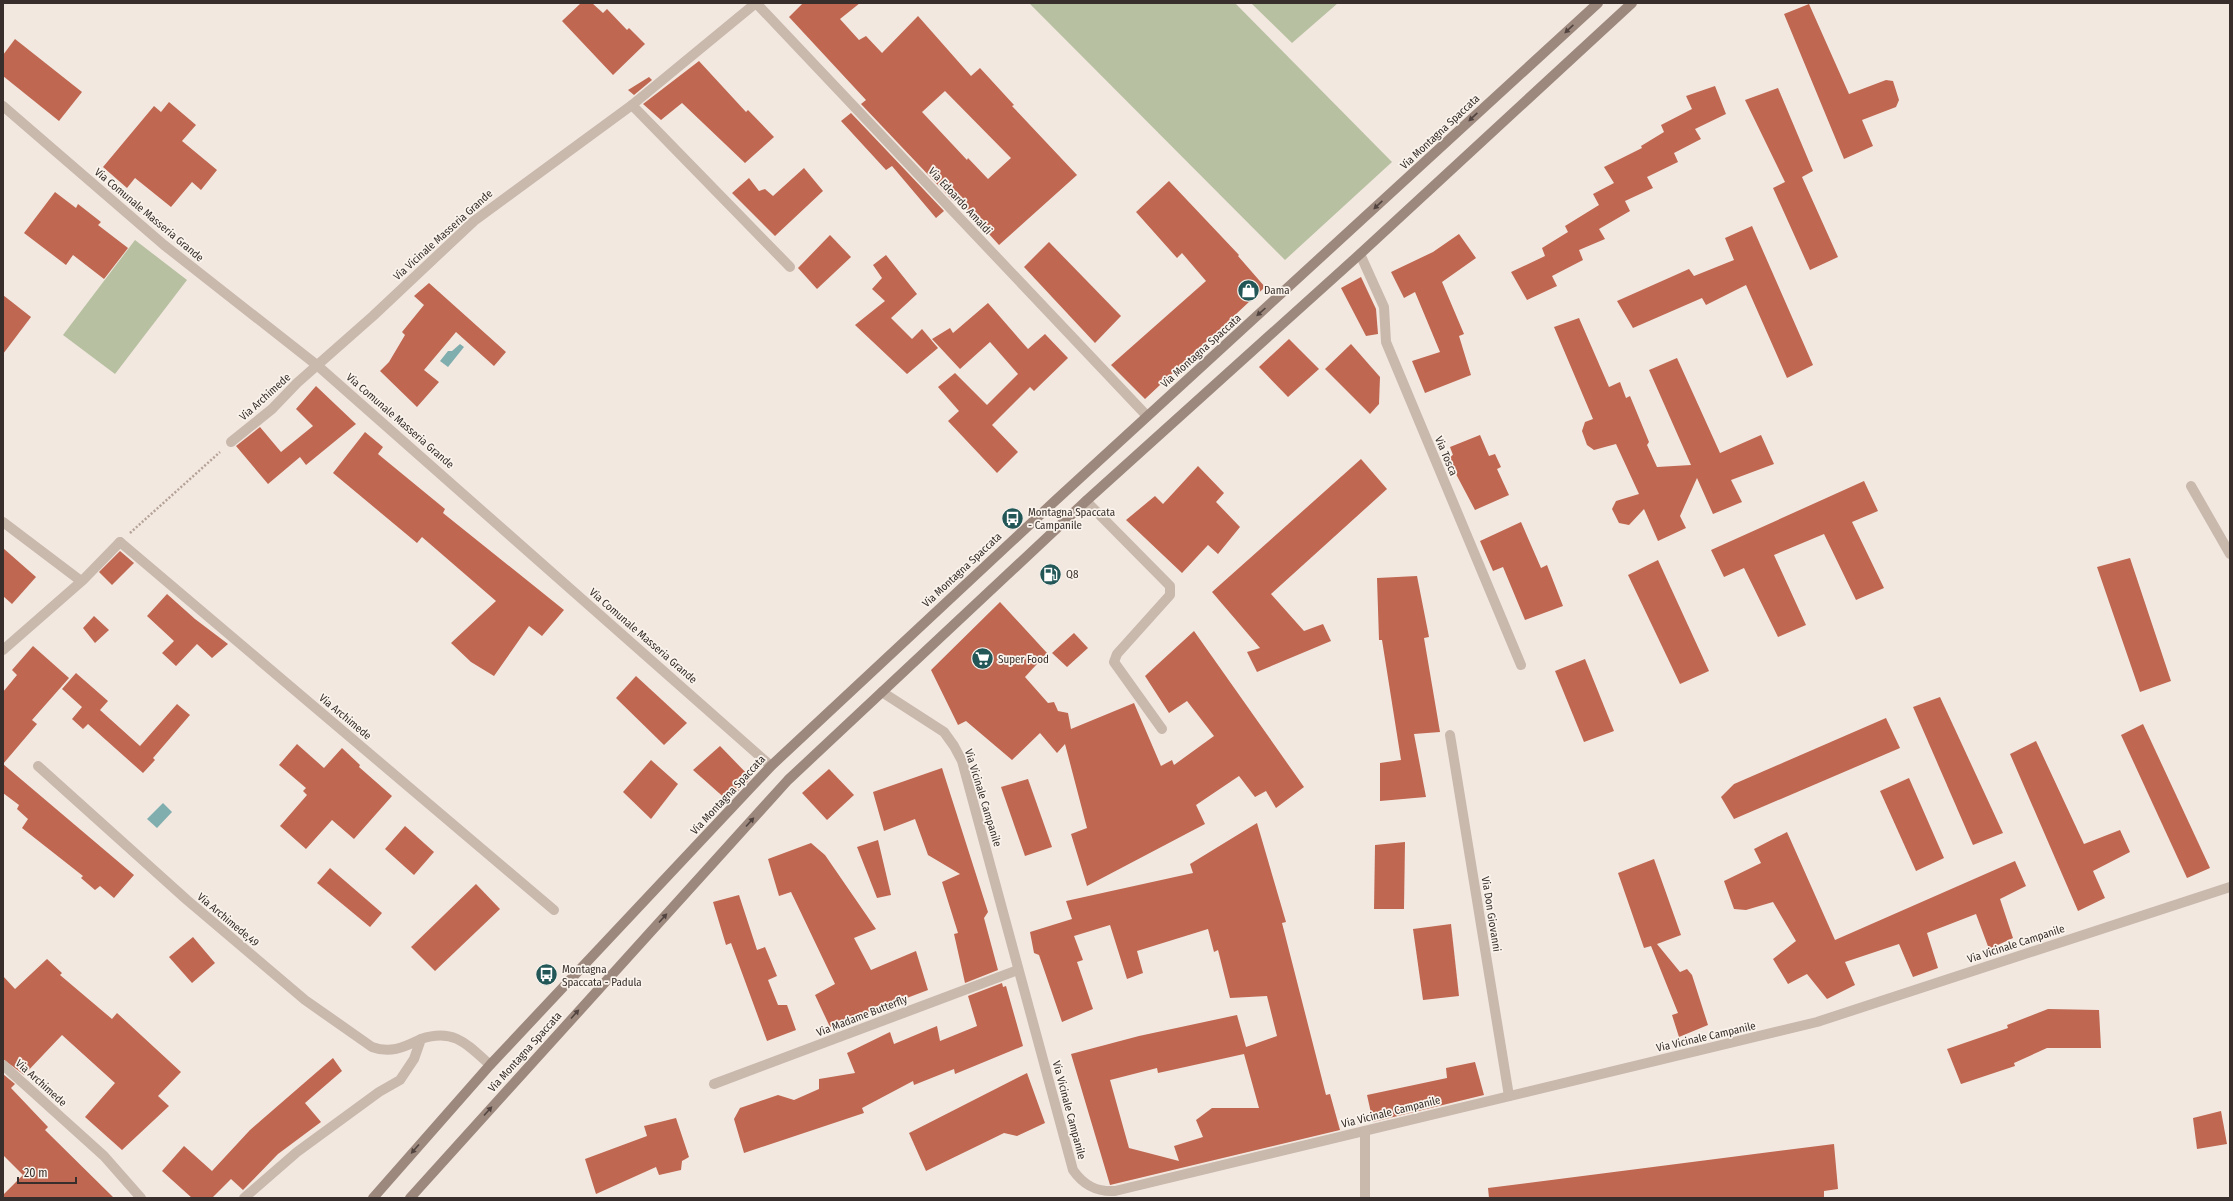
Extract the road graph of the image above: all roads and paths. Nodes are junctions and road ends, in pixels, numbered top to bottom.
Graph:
1 (756, 3) edge
2 (1598, 3) edge
3 (1632, 3) edge
4 (3, 106) edge
5 (632, 106) junction
6 (1360, 254) junction
7 (790, 267) dead end
8 (318, 366) junction
9 (1147, 416) junction
10 (231, 442) joint
11 (2191, 486) dead end
12 (1086, 501) junction
13 (3, 522) edge
14 (120, 542) junction
15 (2230, 554) edge
16 (81, 582) junction
17 (3, 650) edge
18 (1521, 665) dead end
19 (882, 692) junction
20 (1162, 729) dead end
21 (1450, 735) dead end
22 (38, 766) dead end
23 (772, 766) junction
24 (2230, 887) edge
25 (554, 910) dead end
26 (1018, 970) junction
27 (421, 1039) junction
28 (3, 1065) edge
29 (490, 1065) junction
30 (714, 1084) dead end
31 (1509, 1096) junction
32 (1364, 1131) junction
33 (141, 1198) edge
34 (244, 1198) edge
35 (373, 1198) edge
36 (410, 1198) edge
37 (1365, 1198) edge

1 - 5 street, Via Vicinale Masseria Grande
1 - 9 street, Via Edoardo Amaldi
2 -> 9 main road, Via Montagna Spaccata
3 - 6 main road, Via Montagna Spaccata
4 - 8 street, Via Comunale Masseria Grande
5 - 7 street
5 - 8 street, Via Vicinale Masseria Grande
6 - 12 main road, Via Montagna Spaccata
6 - 18 street, Via Tosca
8 - 10 street, Via Archimede
8 - 23 street, Via Comunale Masseria Grande
9 - 23 main road, Via Montagna Spaccata
10 - 14 path
11 - 15 street
12 - 19 main road, Via Montagna Spaccata
12 - 20 street
13 - 16 street
14 - 16 street
14 - 25 street, Via Archimede
16 - 17 street
19 - 26 street, Via Vicinale Campanile
36 -> 19 main road, Via Montagna Spaccata
21 - 31 street, Via Don Giovanni
22 - 27 street, Via Archimede,49
23 - 29 main road, Via Montagna Spaccata
24 - 31 street, Via Vicinale Campanile
26 - 30 street, Via Madame Butterfly
26 - 32 street, Via Vicinale Campanile
27 - 29 street, Via Montagna Spaccata
27 - 34 street
28 - 33 street, Via Archimede
29 -> 35 main road, Via Montagna Spaccata
31 - 32 street, Via Vicinale Campanile
32 - 37 street

